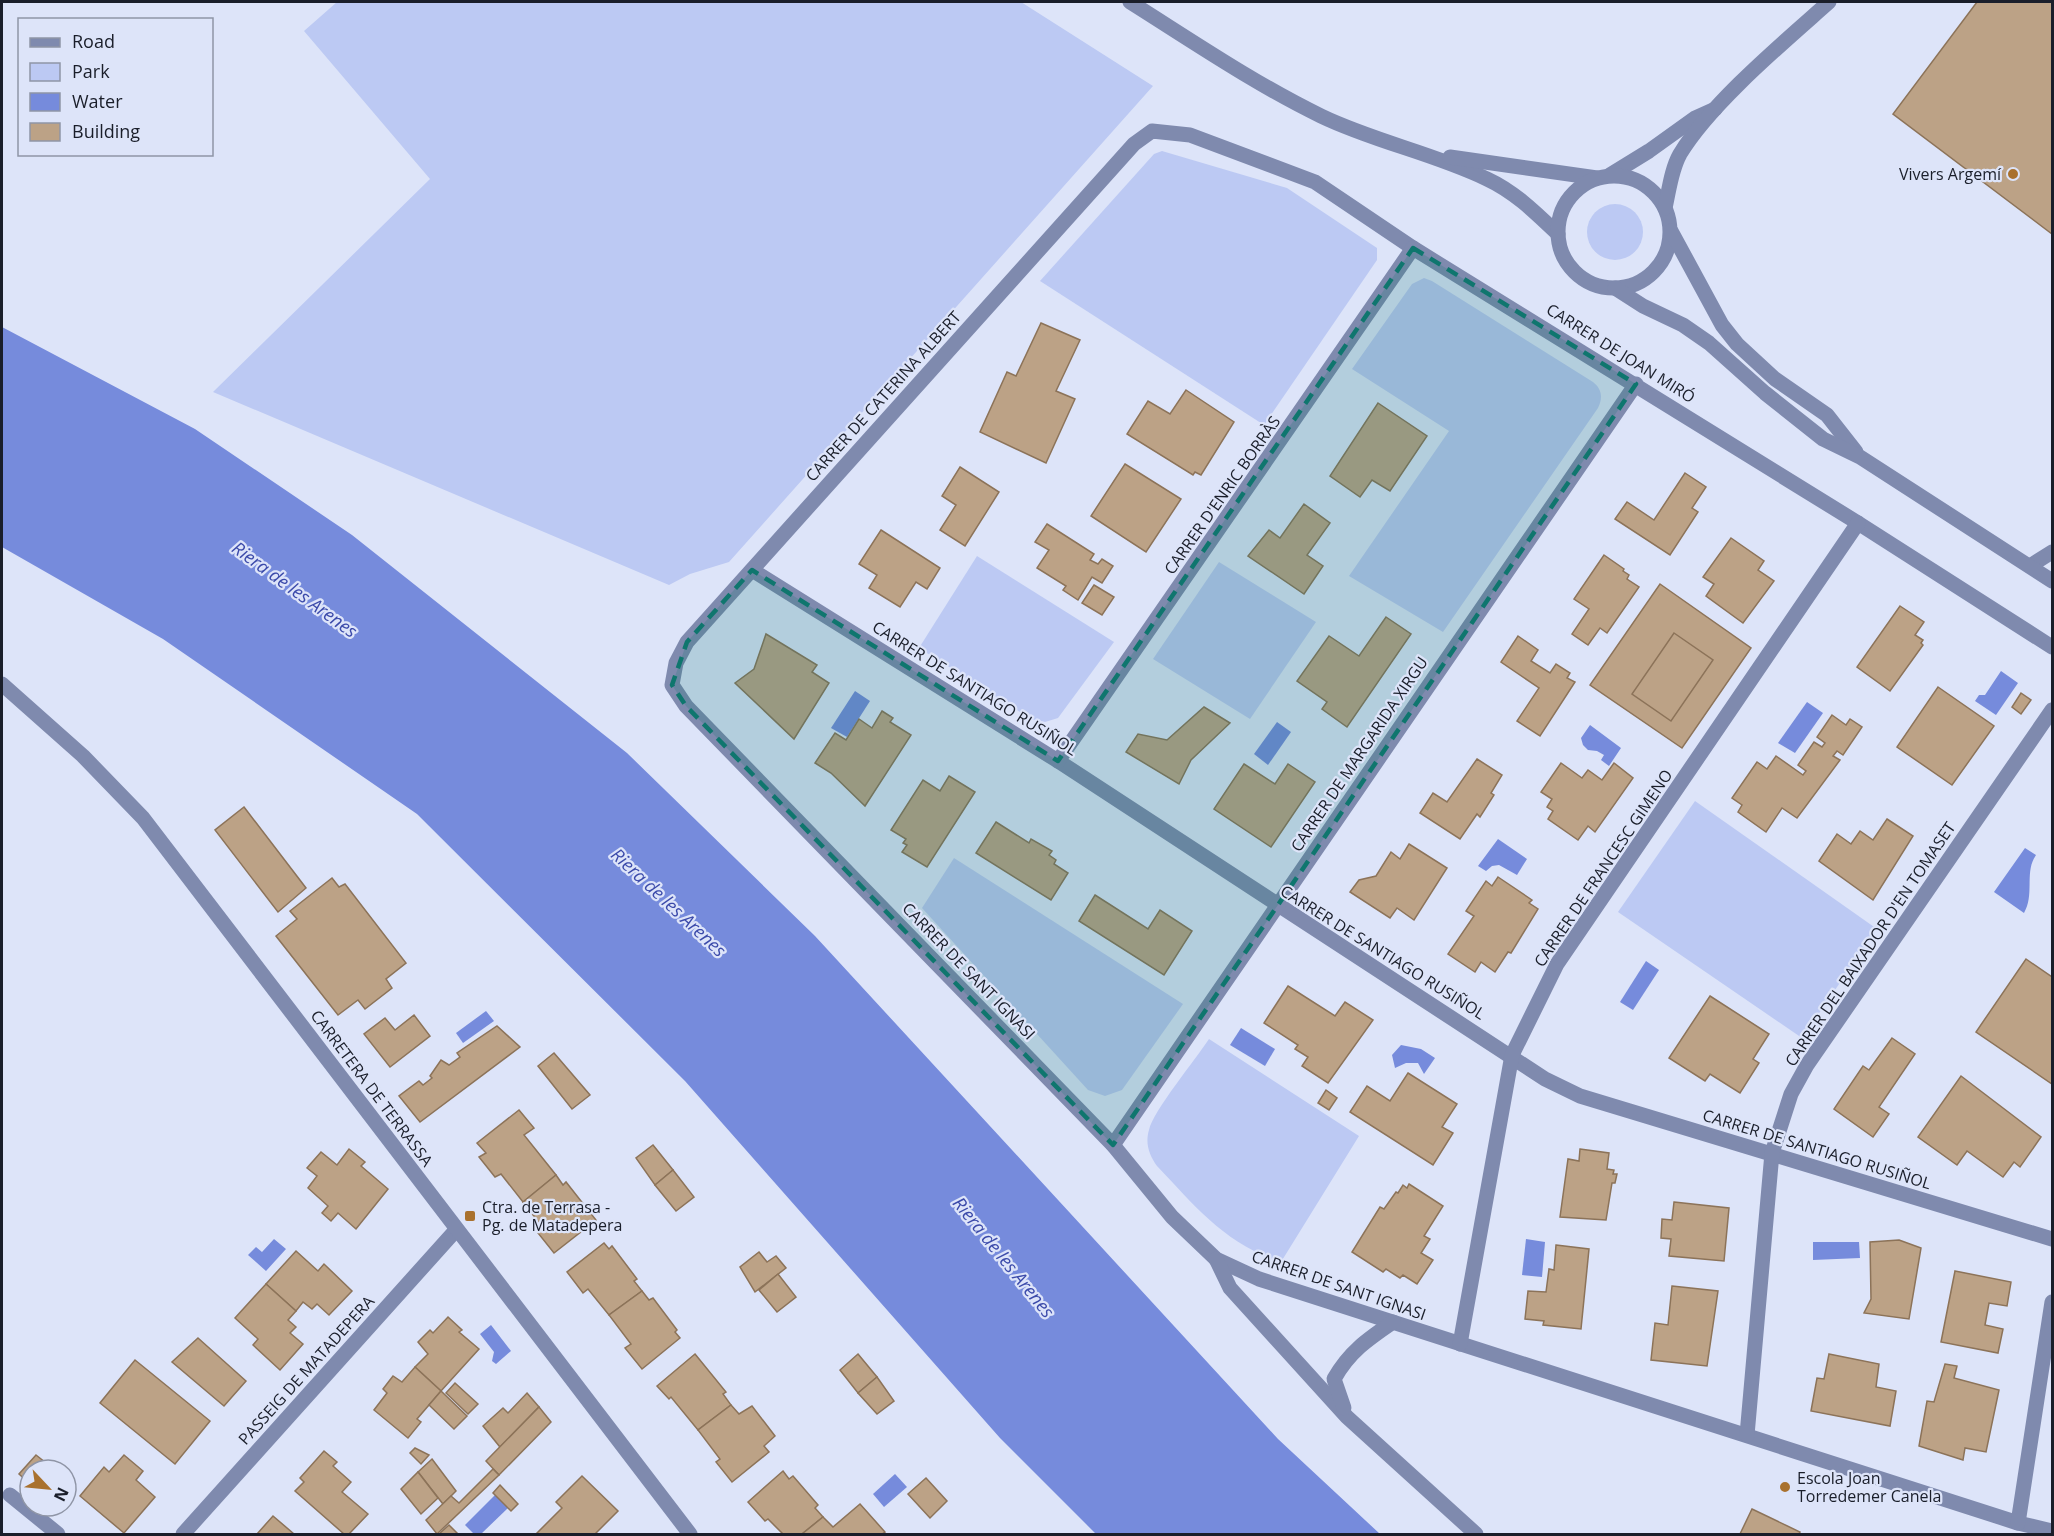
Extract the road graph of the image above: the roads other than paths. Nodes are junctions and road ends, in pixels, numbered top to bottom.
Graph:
1 (1130, 2) edge
2 (1820, 2) edge
3 (1829, 2) edge
4 (1809, 19) junction
5 (1718, 108) junction
6 (1152, 131) joint
7 (1426, 154) junction
8 (1603, 176) junction
9 (1665, 208) junction
10 (1671, 231) junction
11 (1558, 234) junction
12 (1413, 248) junction
13 (1615, 288) junction
14 (1636, 384) junction
15 (1860, 457) junction
16 (1858, 523) junction
17 (2052, 552) edge
18 (2030, 566) junction
19 (752, 570) junction
20 (2052, 581) edge
21 (2052, 647) edge
22 (2, 684) edge
23 (682, 700) joint
24 (2052, 710) edge
25 (1058, 761) junction
26 (1277, 906) junction
27 (1512, 1055) junction
28 (1113, 1145) junction
29 (1772, 1154) junction
30 (456, 1230) junction
31 (2052, 1239) edge
32 (1216, 1259) junction
33 (2052, 1302) edge
34 (1393, 1322) junction
35 (1460, 1344) junction
36 (1347, 1417) junction
37 (1748, 1435) junction
38 (10, 1495) dead end
39 (2018, 1523) junction
40 (2052, 1532) edge
41 (58, 1534) edge
42 (183, 1534) edge
43 (690, 1534) edge
44 (1476, 1534) edge

1 - 7 street
2 - 4 street
3 - 4 street
4 - 5 street
5 - 8 street
5 - 9 street
6 - 12 street, CARRER DE JOAN MIRÓ
6 - 19 street, CARRER DE CATERINA ALBERT
7 - 8 street
7 - 11 street
8 - 9 street
8 - 11 street
9 - 10 street
10 - 13 street
10 - 15 street
11 - 13 street
12 - 14 street, CARRER DE JOAN MIRÓ
12 - 25 street, CARRER D'ENRIC BORRÀS
13 - 15 street
14 - 16 street, CARRER DE JOAN MIRÓ
14 - 26 street, CARRER DE MARGARIDA XIRGU
15 - 18 street
16 - 21 street, CARRER DE JOAN MIRÓ
16 - 27 street, CARRER DE FRANCESC GIMENO
17 - 18 street
18 - 20 street
19 - 23 street, CARRER DE CATERINA ALBERT
19 - 25 street, CARRER DE SANTIAGO RUSIÑOL
22 - 30 street, CARRETERA DE TERRASSA
23 - 28 street, CARRER DE SANT IGNASI
24 - 29 street, CARRER DEL BAIXADOR D'EN TOMASET
25 - 26 street, CARRER DE SANTIAGO RUSIÑOL
26 - 27 street, CARRER DE SANTIAGO RUSIÑOL
26 - 28 street, CARRER DE MARGARIDA XIRGU
27 - 29 street, CARRER DE SANTIAGO RUSIÑOL
27 - 35 street, CARRER DE FRANCESC GIMENO
28 - 32 street, CARRER DE SANT IGNASI
29 - 31 street, CARRER DE SANTIAGO RUSIÑOL
29 - 37 street, CARRER DEL BAIXADOR D'EN TOMASET
30 - 42 street, PASSEIG DE MATADEPERA
30 - 43 street, CARRETERA DE TERRASSA
32 - 34 street, CARRER DE SANT IGNASI
32 - 36 street
33 - 39 street
34 - 35 street, CARRER DE SANT IGNASI
34 - 36 street
35 - 37 street, CARRER DE SANT IGNASI
36 - 44 street
37 - 39 street, CARRER DE SANT IGNASI
38 - 41 street
39 - 40 street, CARRER DE SANT IGNASI

